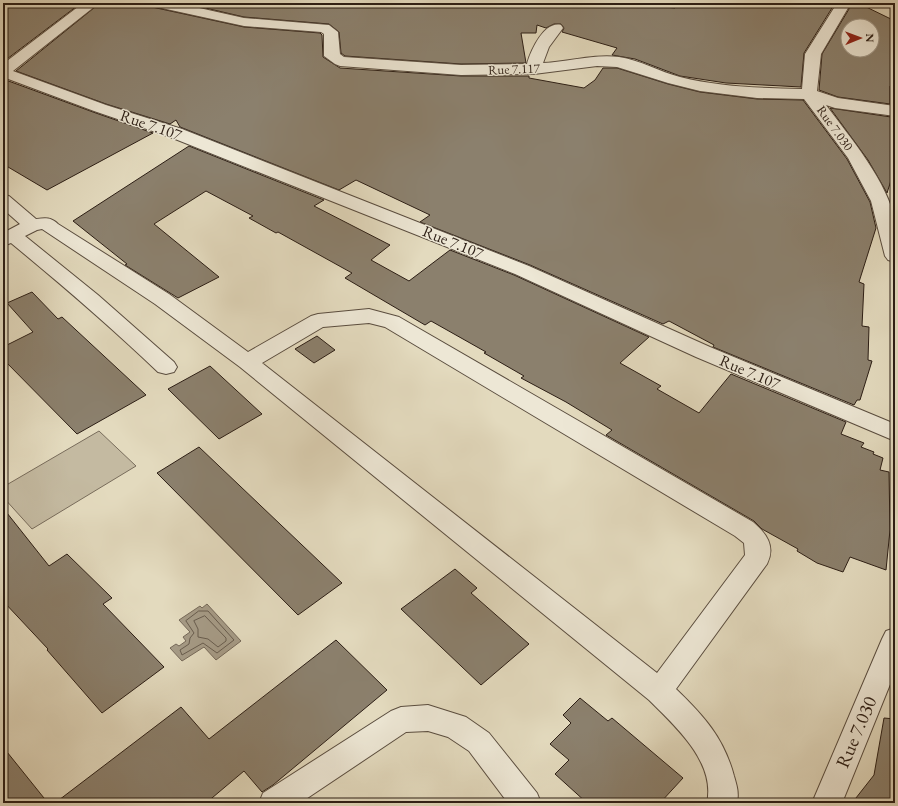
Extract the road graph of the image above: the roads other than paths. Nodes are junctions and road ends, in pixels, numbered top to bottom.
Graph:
1 (92, 3) edge
2 (157, 3) edge
3 (839, 3) edge
4 (556, 28) dead end
5 (534, 69) junction
6 (3, 72) edge
7 (809, 94) junction
8 (895, 111) edge
9 (3, 200) edge
10 (16, 233) edge
11 (895, 256) edge
12 (247, 362) junction
13 (166, 367) dead end
14 (895, 432) edge
15 (895, 640) edge
16 (659, 691) junction
17 (274, 803) edge
18 (526, 803) edge
19 (722, 803) edge
20 (827, 803) edge

1 - 6 street
2 - 5 street, Rue 7.117
3 - 7 street, Rue 7.030
4 - 5 street
5 - 7 street, Rue 7.117
6 - 14 street, Rue 7.107
7 - 8 street, Rue 7.117
7 - 11 street, Rue 7.030
9 - 10 street
10 - 12 street
10 - 13 street
12 - 16 street
12 - 16 street
15 - 20 street, Rue 7.030
16 - 19 street
17 - 18 street

